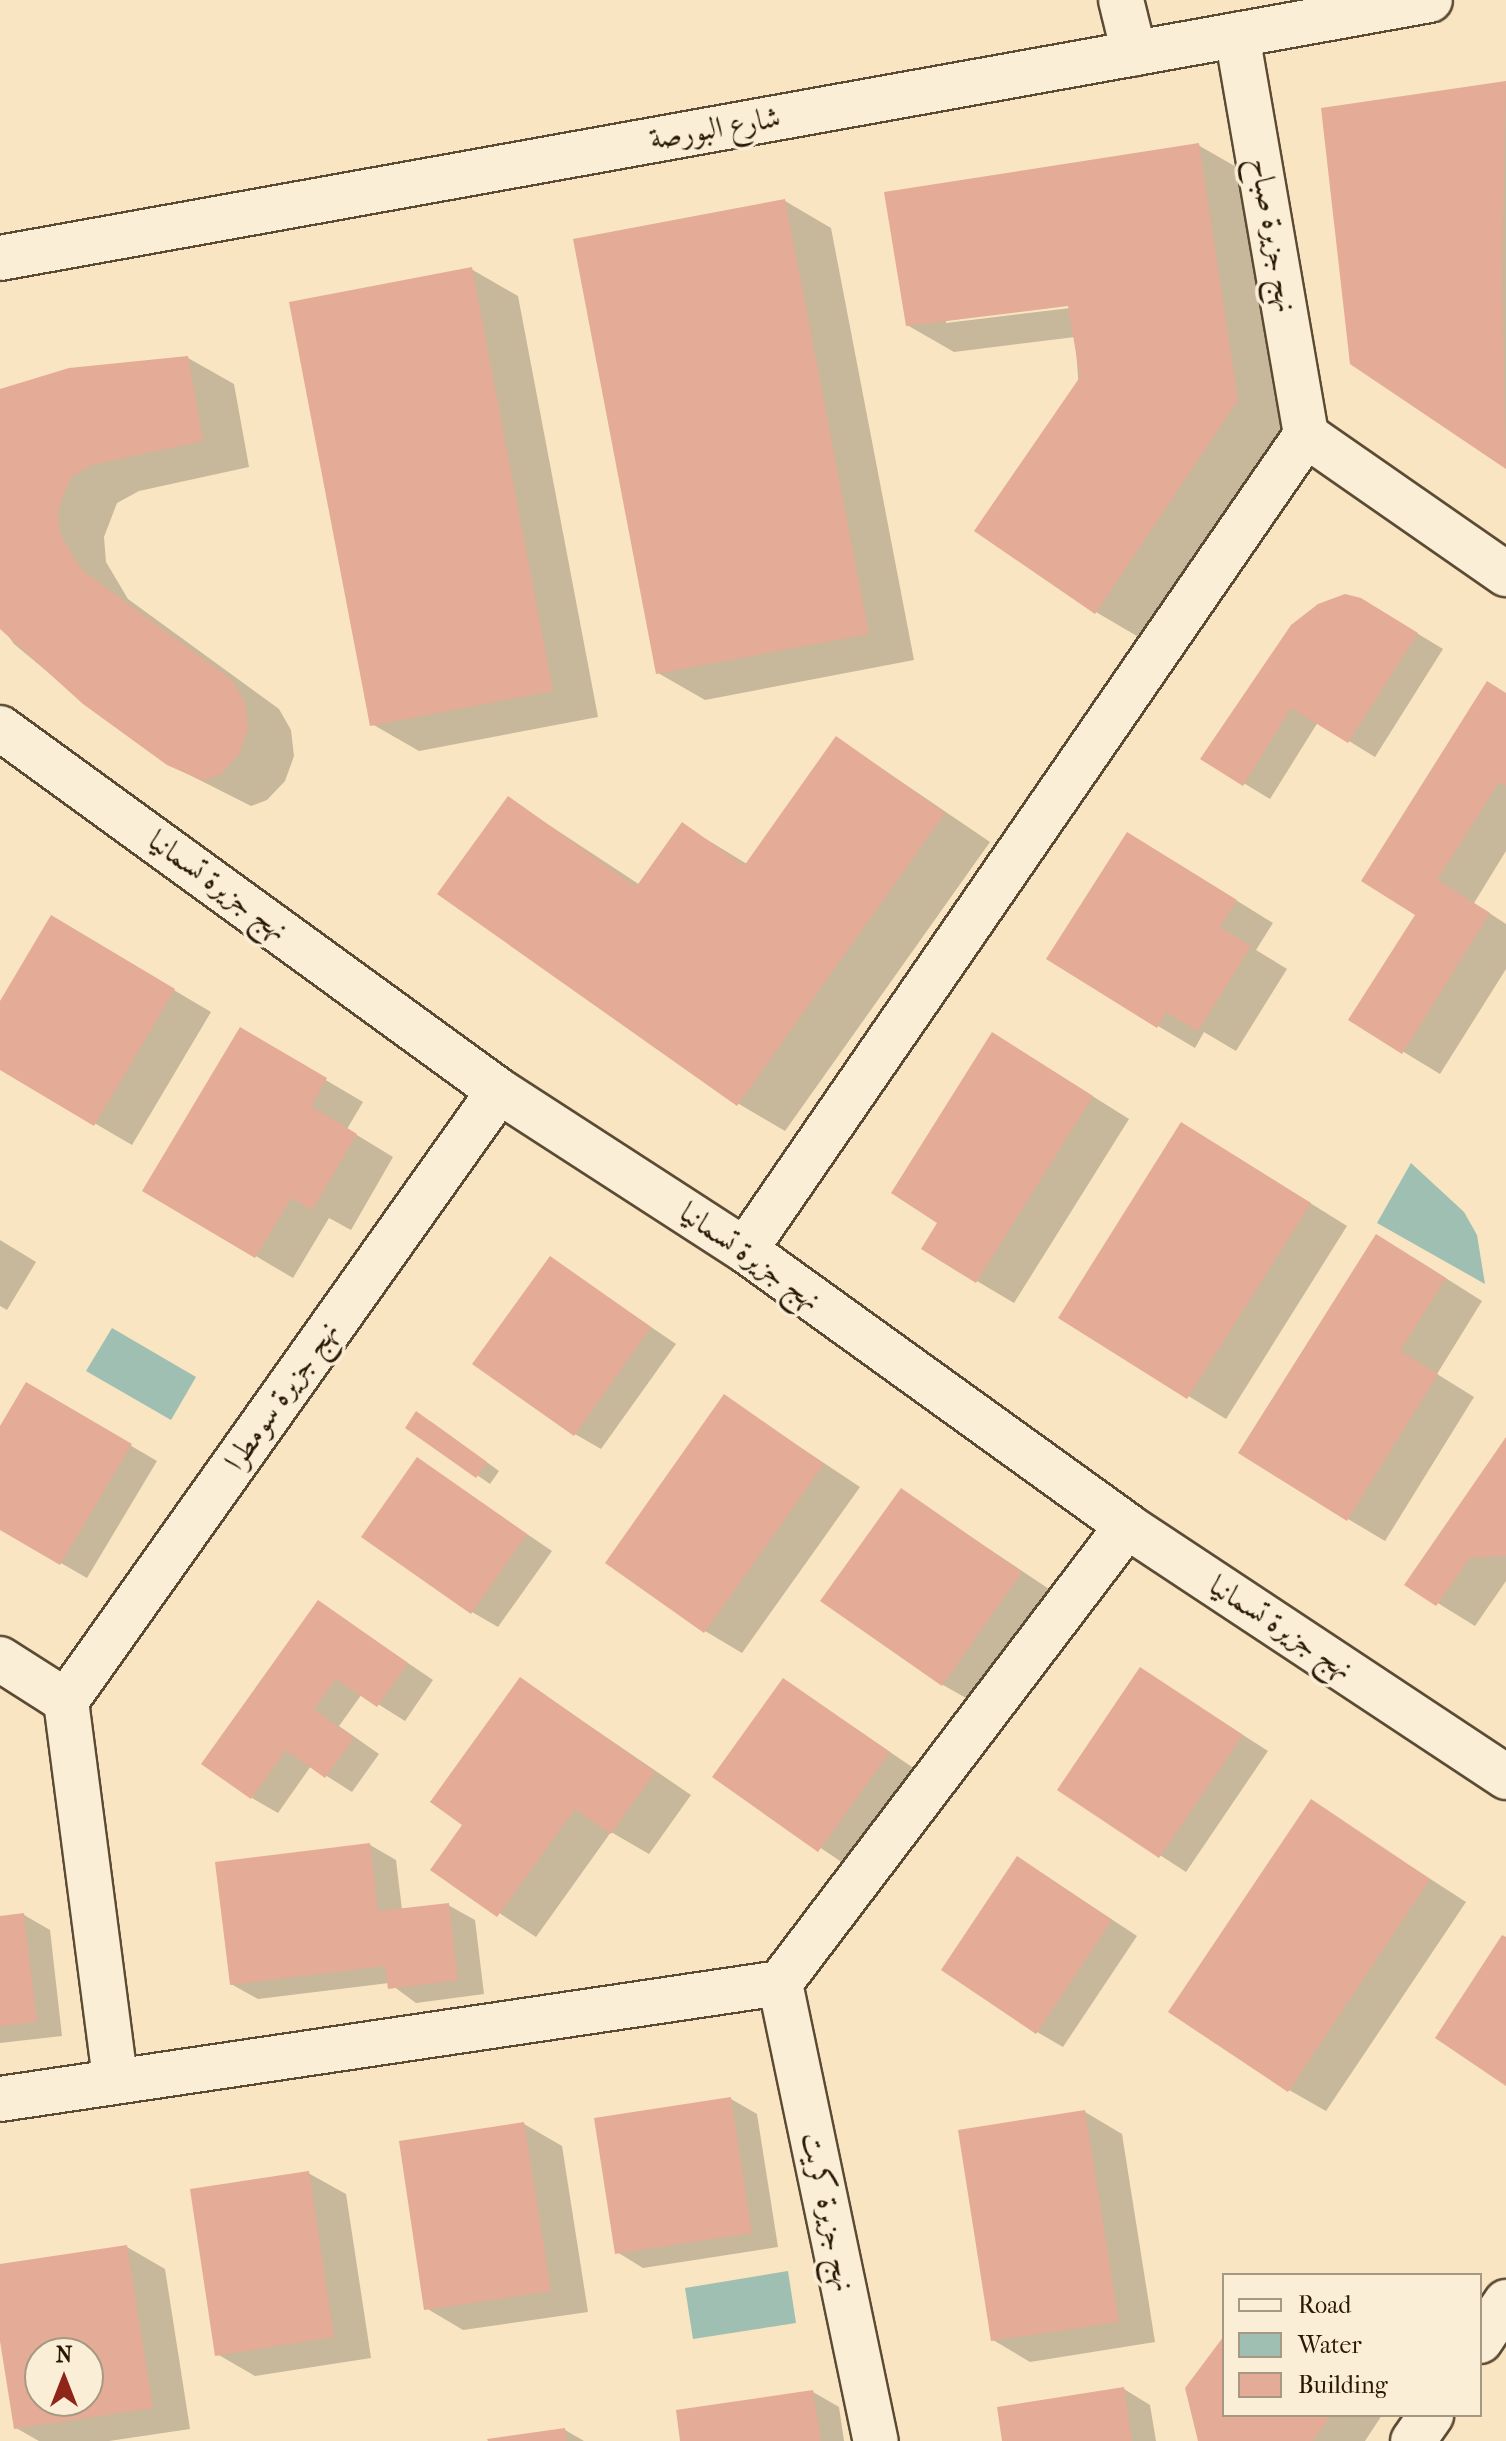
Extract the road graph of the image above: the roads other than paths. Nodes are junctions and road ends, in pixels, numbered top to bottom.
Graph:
1 (1121, 0) edge
2 (1430, 0) edge
3 (1237, 35) junction
4 (1134, 53) junction
5 (0, 258) edge
6 (1306, 435) junction
7 (1506, 574) edge
8 (0, 728) edge
9 (499, 1091) junction
10 (745, 1250) junction
11 (1127, 1526) junction
12 (0, 1659) edge
13 (66, 1701) junction
14 (1506, 1777) edge
15 (780, 1983) junction
16 (115, 2079) junction
17 (0, 2099) edge
18 (1506, 2302) edge
19 (1482, 2338) edge
20 (1430, 2417) edge
21 (876, 2441) edge
22 (1413, 2441) edge

1 - 4 street
2 - 3 street, شارع البورصة
3 - 4 street, شارع البورصة
3 - 6 street, نهج جزيرة صباح
4 - 5 street, شارع البورصة
6 - 7 street
6 - 10 street
8 - 9 street, نهج جزيرة تسمانيا
9 - 10 street, نهج جزيرة تسمانيا
9 - 13 street, نهج جزيرة سومطرا
10 - 11 street, نهج جزيرة تسمانيا
11 - 14 street, نهج جزيرة تسمانيا
11 - 15 street
12 - 13 street
13 - 16 street
15 - 16 street
15 - 21 street, نهج جزيرة كريت
16 - 17 street
18 - 19 street
20 - 22 street

